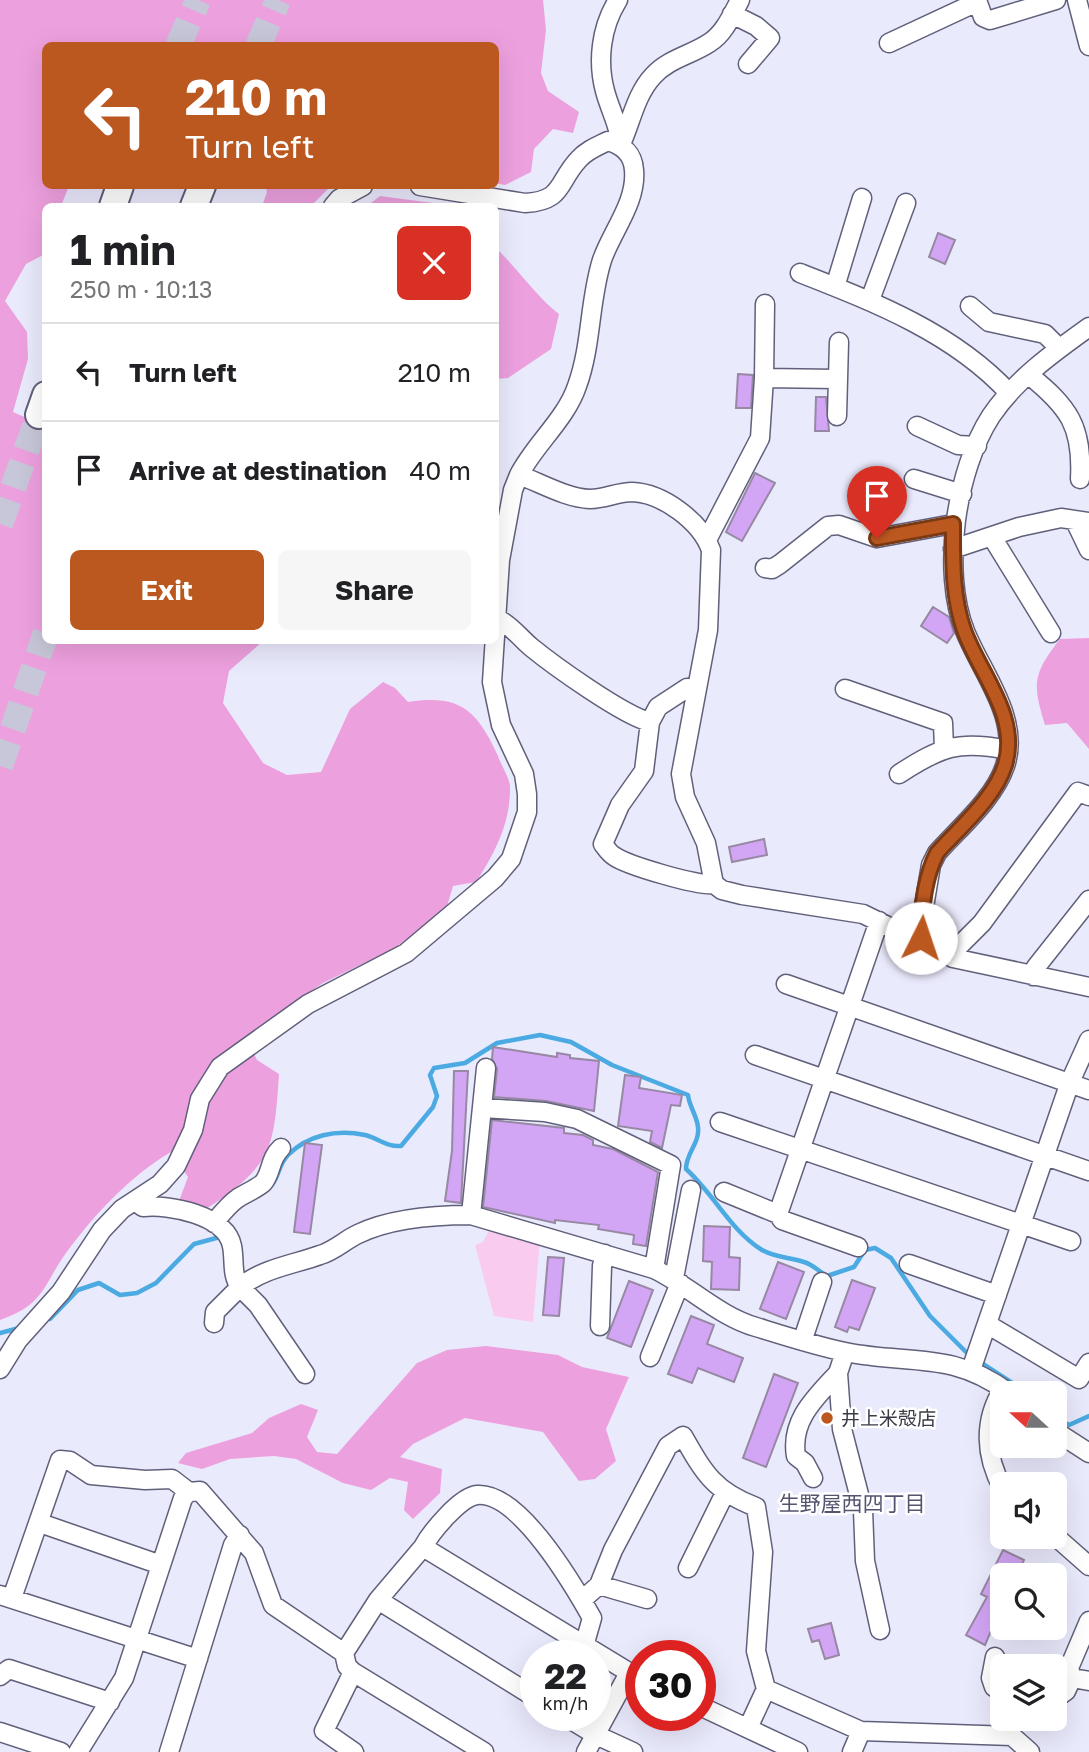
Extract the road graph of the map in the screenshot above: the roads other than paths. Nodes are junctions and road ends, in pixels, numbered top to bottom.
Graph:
1 (618, 0) edge
2 (1056, 0) edge
3 (1077, 0) edge
4 (977, 1) edge
5 (736, 7) edge
6 (889, 43) dead end
7 (1089, 46) edge
8 (748, 64) dead end
9 (621, 144) junction
10 (357, 189) edge
11 (438, 189) edge
12 (862, 198) dead end
13 (336, 203) edge
14 (906, 203) dead end
15 (800, 274) dead end
16 (835, 287) junction
17 (870, 300) junction
18 (765, 304) dead end
19 (970, 306) dead end
20 (1089, 327) edge
21 (839, 342) dead end
22 (1059, 348) junction
23 (1029, 375) junction
24 (764, 378) junction
25 (837, 379) junction
26 (1009, 393) junction
27 (837, 416) dead end
28 (917, 426) dead end
29 (977, 446) junction
30 (519, 475) junction
31 (1080, 478) dead end
32 (914, 479) dead end
33 (962, 494) junction
34 (1082, 521) edge
35 (953, 524) junction
36 (992, 537) junction
37 (707, 540) junction
38 (953, 549) junction
39 (1089, 550) edge
40 (765, 568) dead end
41 (499, 590) edge
42 (499, 620) edge
43 (1051, 633) dead end
44 (497, 644) edge
45 (697, 689) junction
46 (845, 690) dead end
47 (650, 722) junction
48 (944, 749) junction
49 (1008, 750) junction
50 (900, 774) dead end
51 (1089, 796) edge
52 (714, 884) junction
53 (1089, 900) edge
54 (879, 921) junction
55 (918, 943) junction
56 (953, 958) junction
57 (1033, 976) junction
58 (786, 984) dead end
59 (1089, 987) edge
60 (848, 1006) junction
61 (1089, 1040) edge
62 (755, 1055) dead end
63 (486, 1068) dead end
64 (824, 1079) junction
65 (1070, 1083) junction
66 (1089, 1090) edge
67 (483, 1108) junction
68 (720, 1122) dead end
69 (281, 1148) dead end
70 (800, 1149) junction
71 (1045, 1156) junction
72 (1089, 1171) edge
73 (691, 1190) dead end
74 (724, 1192) dead end
75 (135, 1201) junction
76 (778, 1214) junction
77 (471, 1215) junction
78 (214, 1223) junction
79 (1021, 1225) junction
80 (1071, 1241) dead end
81 (858, 1247) dead end
82 (605, 1254) junction
83 (909, 1264) dead end
84 (654, 1269) junction
85 (677, 1281) junction
86 (822, 1282) dead end
87 (240, 1287) junction
88 (997, 1295) junction
89 (214, 1322) dead end
90 (987, 1324) junction
91 (600, 1326) dead end
92 (803, 1339) junction
93 (845, 1352) junction
94 (650, 1357) dead end
95 (1089, 1363) edge
96 (0, 1369) edge
97 (971, 1370) junction
98 (838, 1373) junction
99 (306, 1374) dead end
100 (990, 1381) edge
101 (990, 1428) edge
102 (1068, 1439) edge
103 (1089, 1453) edge
104 (993, 1472) edge
105 (813, 1478) dead end
106 (189, 1492) junction
107 (725, 1493) junction
108 (40, 1523) junction
109 (240, 1535) junction
110 (423, 1546) junction
111 (1067, 1547) edge
112 (161, 1565) junction
113 (1089, 1566) edge
114 (688, 1568) dead end
115 (599, 1585) junction
116 (6, 1597) edge
117 (647, 1599) dead end
118 (378, 1600) junction
119 (582, 1600) junction
120 (1089, 1621) edge
121 (880, 1630) dead end
122 (138, 1639) junction
123 (574, 1640) edge
124 (586, 1640) edge
125 (344, 1653) junction
126 (198, 1659) junction
127 (353, 1672) junction
128 (0, 1676) edge
129 (1080, 1680) edge
130 (520, 1688) edge
131 (766, 1689) junction
132 (625, 1691) edge
133 (110, 1702) junction
134 (716, 1713) edge
135 (748, 1728) junction
136 (589, 1731) edge
137 (861, 1731) junction
138 (0, 1732) edge
139 (596, 1735) junction
140 (61, 1752) edge
141 (78, 1752) edge
142 (169, 1752) edge
143 (354, 1752) edge
144 (484, 1752) edge
145 (586, 1752) edge
146 (633, 1752) edge
147 (797, 1752) edge
148 (852, 1752) edge
149 (1030, 1752) edge

1 - 9 street
2 - 4 street
3 - 7 street
4 - 6 street
5 - 8 street
5 - 9 street
9 - 11 street
9 - 30 street
10 - 13 street
12 - 16 street
14 - 17 street
15 - 16 street
16 - 17 street
17 - 26 street
18 - 24 street
19 - 22 street
20 - 22 street
21 - 25 street
22 - 23 street
23 - 26 street
23 - 31 street
24 - 25 street
24 - 37 street
25 - 27 street
26 - 29 street
28 - 29 street
29 - 33 street
30 - 37 street
30 - 41 street
32 - 33 street
33 - 35 street
34 - 36 street
34 - 39 street
35 - 38 street
35 - 40 street
36 - 38 street
36 - 43 street
37 - 45 street
38 - 49 street
42 - 47 street
44 - 75 street
45 - 47 street
45 - 52 street
46 - 48 street
47 - 52 street
48 - 49 street
48 - 50 street
49 - 55 street
51 - 56 street
52 - 54 street
53 - 57 street
54 - 55 street
54 - 60 street
55 - 56 street
56 - 57 street
57 - 59 street
58 - 60 street
60 - 64 street
60 - 65 street
61 - 65 street
62 - 64 street
63 - 67 street
64 - 70 street
64 - 71 street
65 - 66 street
65 - 71 street
67 - 77 street
67 - 84 street
68 - 70 street
69 - 78 street
70 - 76 street
70 - 79 street
71 - 72 street
71 - 79 street
73 - 85 street
74 - 76 street
75 - 78 street
75 - 96 street
76 - 81 street
77 - 82 street
77 - 87 street
78 - 87 street
79 - 80 street
79 - 88 street
82 - 84 street
82 - 91 street
83 - 88 street
84 - 85 street
85 - 92 street
85 - 94 street
86 - 92 street
87 - 89 street
87 - 99 street
88 - 90 street
90 - 95 street
90 - 97 street
92 - 93 street
93 - 97 street
93 - 98 street
97 - 100 street
98 - 105 street
98 - 121 street
101 - 104 street
102 - 103 street
106 - 108 street
106 - 109 street
106 - 112 street
107 - 114 street
107 - 115 street
107 - 131 street
108 - 112 street
108 - 116 street
109 - 125 street
109 - 126 street
110 - 118 street
110 - 119 street
110 - 123 street
111 - 113 street
112 - 122 street
115 - 117 street
115 - 119 street
116 - 122 street
118 - 125 street
118 - 130 street
119 - 124 street
120 - 129 street
122 - 126 street
122 - 133 street
125 - 127 street
126 - 142 street
127 - 143 street
127 - 144 street
128 - 133 street
131 - 135 street
131 - 137 street
132 - 139 street
133 - 141 street
134 - 135 street
135 - 147 street
136 - 139 street
137 - 148 street
137 - 149 street
138 - 140 street
139 - 145 street
139 - 146 street

